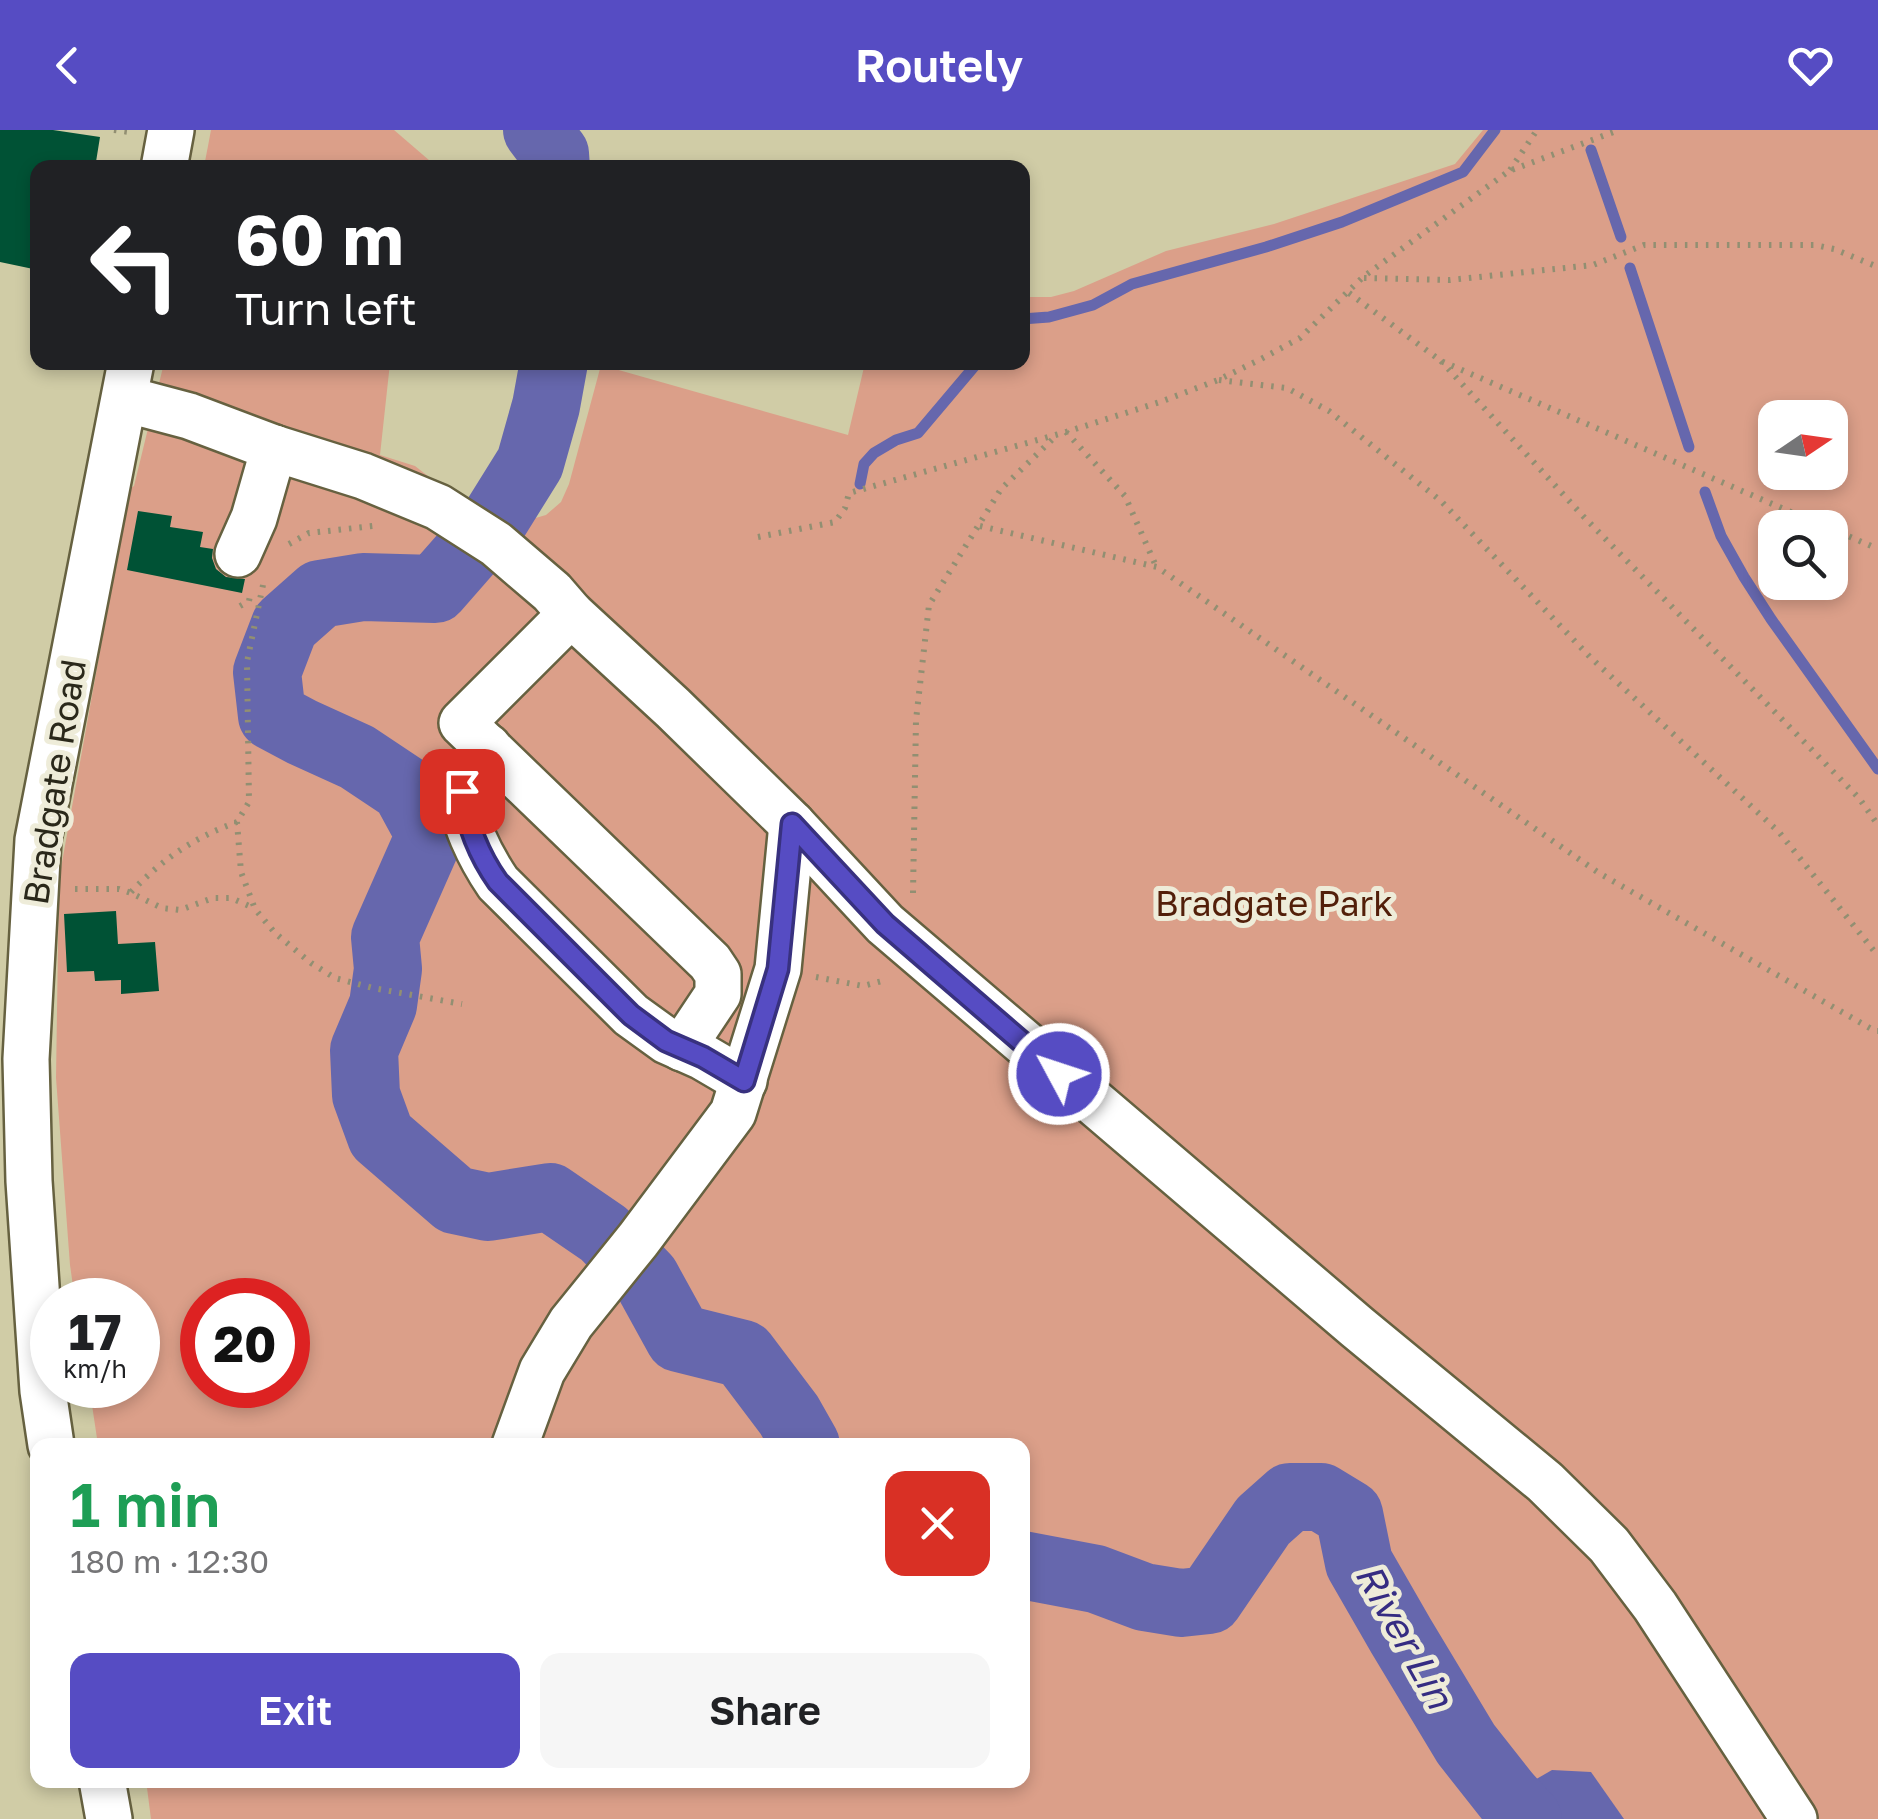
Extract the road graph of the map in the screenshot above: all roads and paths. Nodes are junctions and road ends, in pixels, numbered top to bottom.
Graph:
1 (171, 130) edge
2 (1537, 130) edge
3 (1619, 130) edge
4 (165, 160) edge
5 (1509, 171) junction
6 (1878, 267) edge
7 (1363, 278) junction
8 (1349, 292) junction
9 (1442, 361) junction
10 (1218, 380) junction
11 (128, 381) edge
12 (1062, 433) junction
13 (274, 448) junction
14 (1787, 510) edge
15 (381, 525) dead end
16 (980, 526) junction
17 (1848, 536) edge
18 (758, 537) dead end
19 (254, 542) junction
20 (1878, 549) edge
21 (1157, 567) junction
22 (571, 614) junction
23 (488, 748) junction
24 (237, 822) junction
25 (792, 824) junction
26 (1878, 825) edge
27 (35, 888) junction
28 (131, 892) junction
29 (255, 909) junction
30 (1878, 956) edge
31 (924, 957) junction
32 (778, 969) junction
33 (462, 1004) dead end
34 (1878, 1031) edge
35 (682, 1048) junction
36 (744, 1081) junction
37 (14, 1180) edge
38 (50, 1438) edge
39 (518, 1438) edge
40 (103, 1788) edge
41 (108, 1819) edge
42 (1794, 1819) edge

1 - 4 street
2 - 5 path
3 - 5 path
5 - 7 path
6 - 7 path
7 - 8 path
8 - 9 path
8 - 10 path
9 - 14 path
9 - 26 path
10 - 12 path
10 - 30 path
11 - 13 street
11 - 27 street, Bradgate Road
12 - 16 path
12 - 18 path
12 - 21 path
13 - 19 street
13 - 22 street
15 - 19 path
16 - 21 path
16 - 31 path
17 - 20 path
19 - 24 path
21 - 34 path
22 - 23 street
22 - 25 street
23 - 35 street
23 - 35 street
24 - 28 path
24 - 29 path
25 - 31 street
25 - 32 street
27 - 28 path
27 - 37 street, Bradgate Road
28 - 29 path
29 - 33 path
31 - 32 path
31 - 42 street
32 - 36 street
35 - 36 street
36 - 39 street
37 - 38 street, Bradgate Road
40 - 41 street

